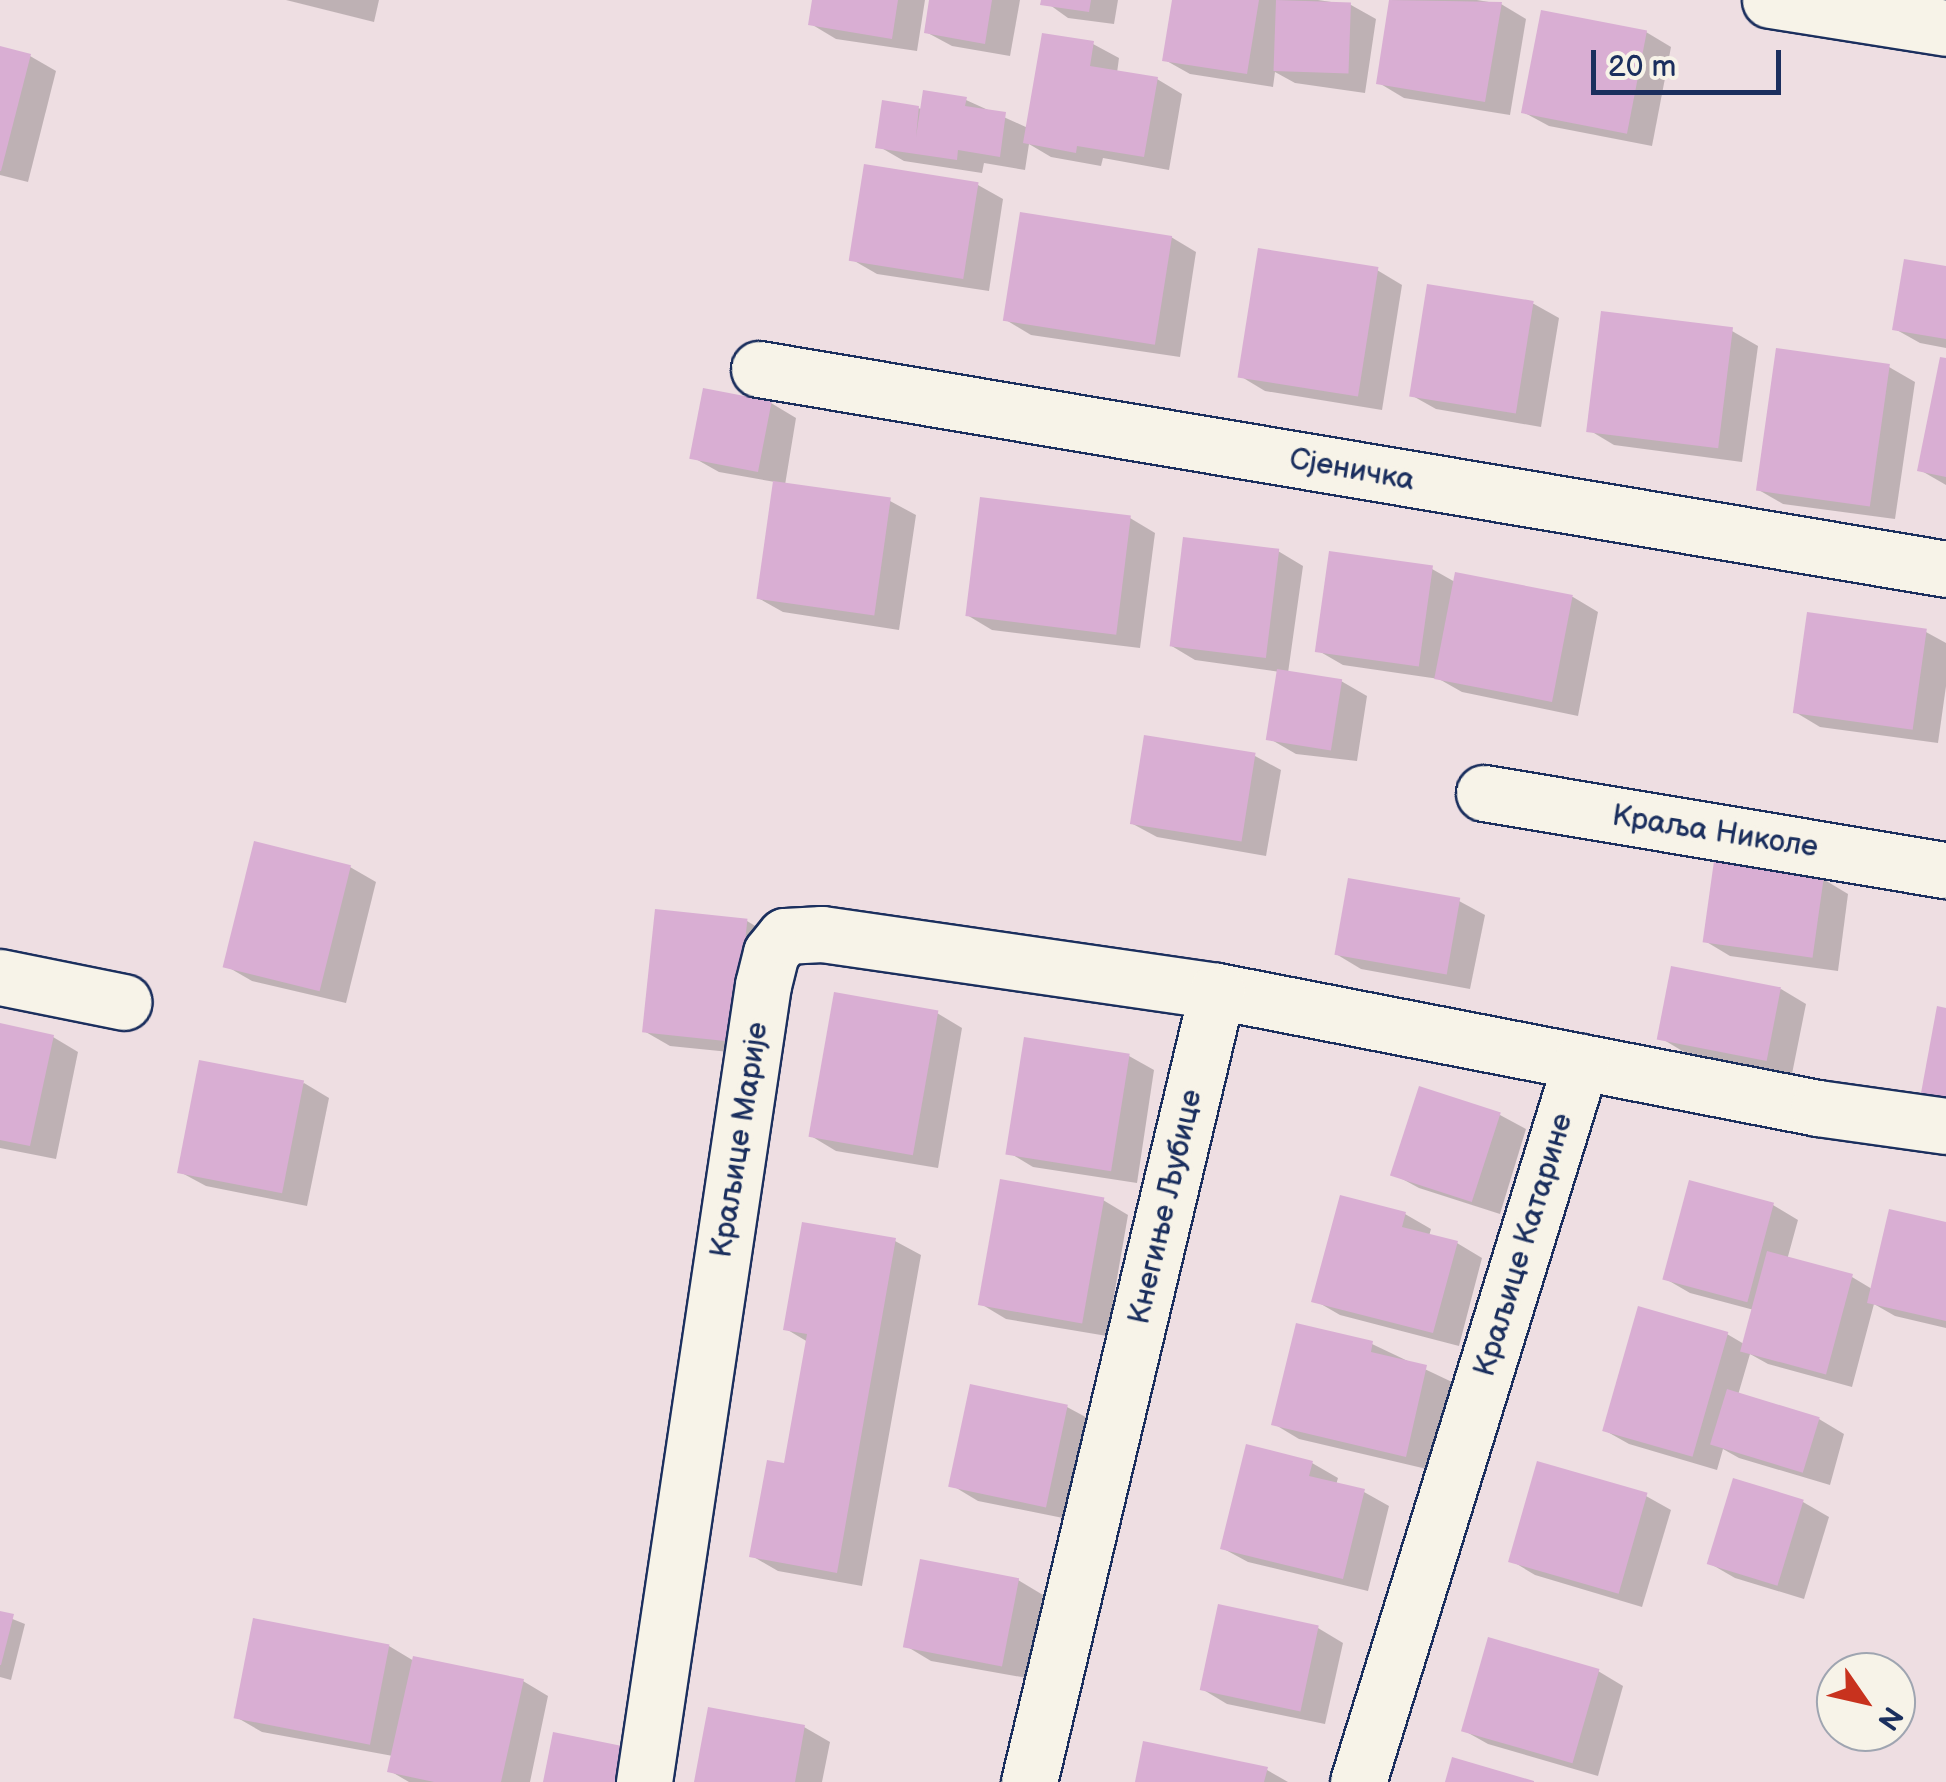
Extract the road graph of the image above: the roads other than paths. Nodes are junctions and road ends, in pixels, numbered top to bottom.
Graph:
1 (1770, 0) edge
2 (1946, 28) edge
3 (759, 369) dead end
4 (1946, 569) edge
5 (1484, 794) dead end
6 (1946, 870) edge
7 (0, 977) edge
8 (1218, 991) junction
9 (124, 1002) dead end
10 (1581, 1062) junction
11 (1946, 1126) edge
12 (644, 1782) edge
13 (1029, 1782) edge
14 (1358, 1782) edge

1 - 2 street
3 - 4 street, Сјеничка
5 - 6 street, Краља Николе
7 - 9 street
8 - 10 street
8 - 12 street, Краљице Марије
8 - 13 street, Кнегиње Љубице
10 - 11 street
10 - 14 street, Краљице Катарине

